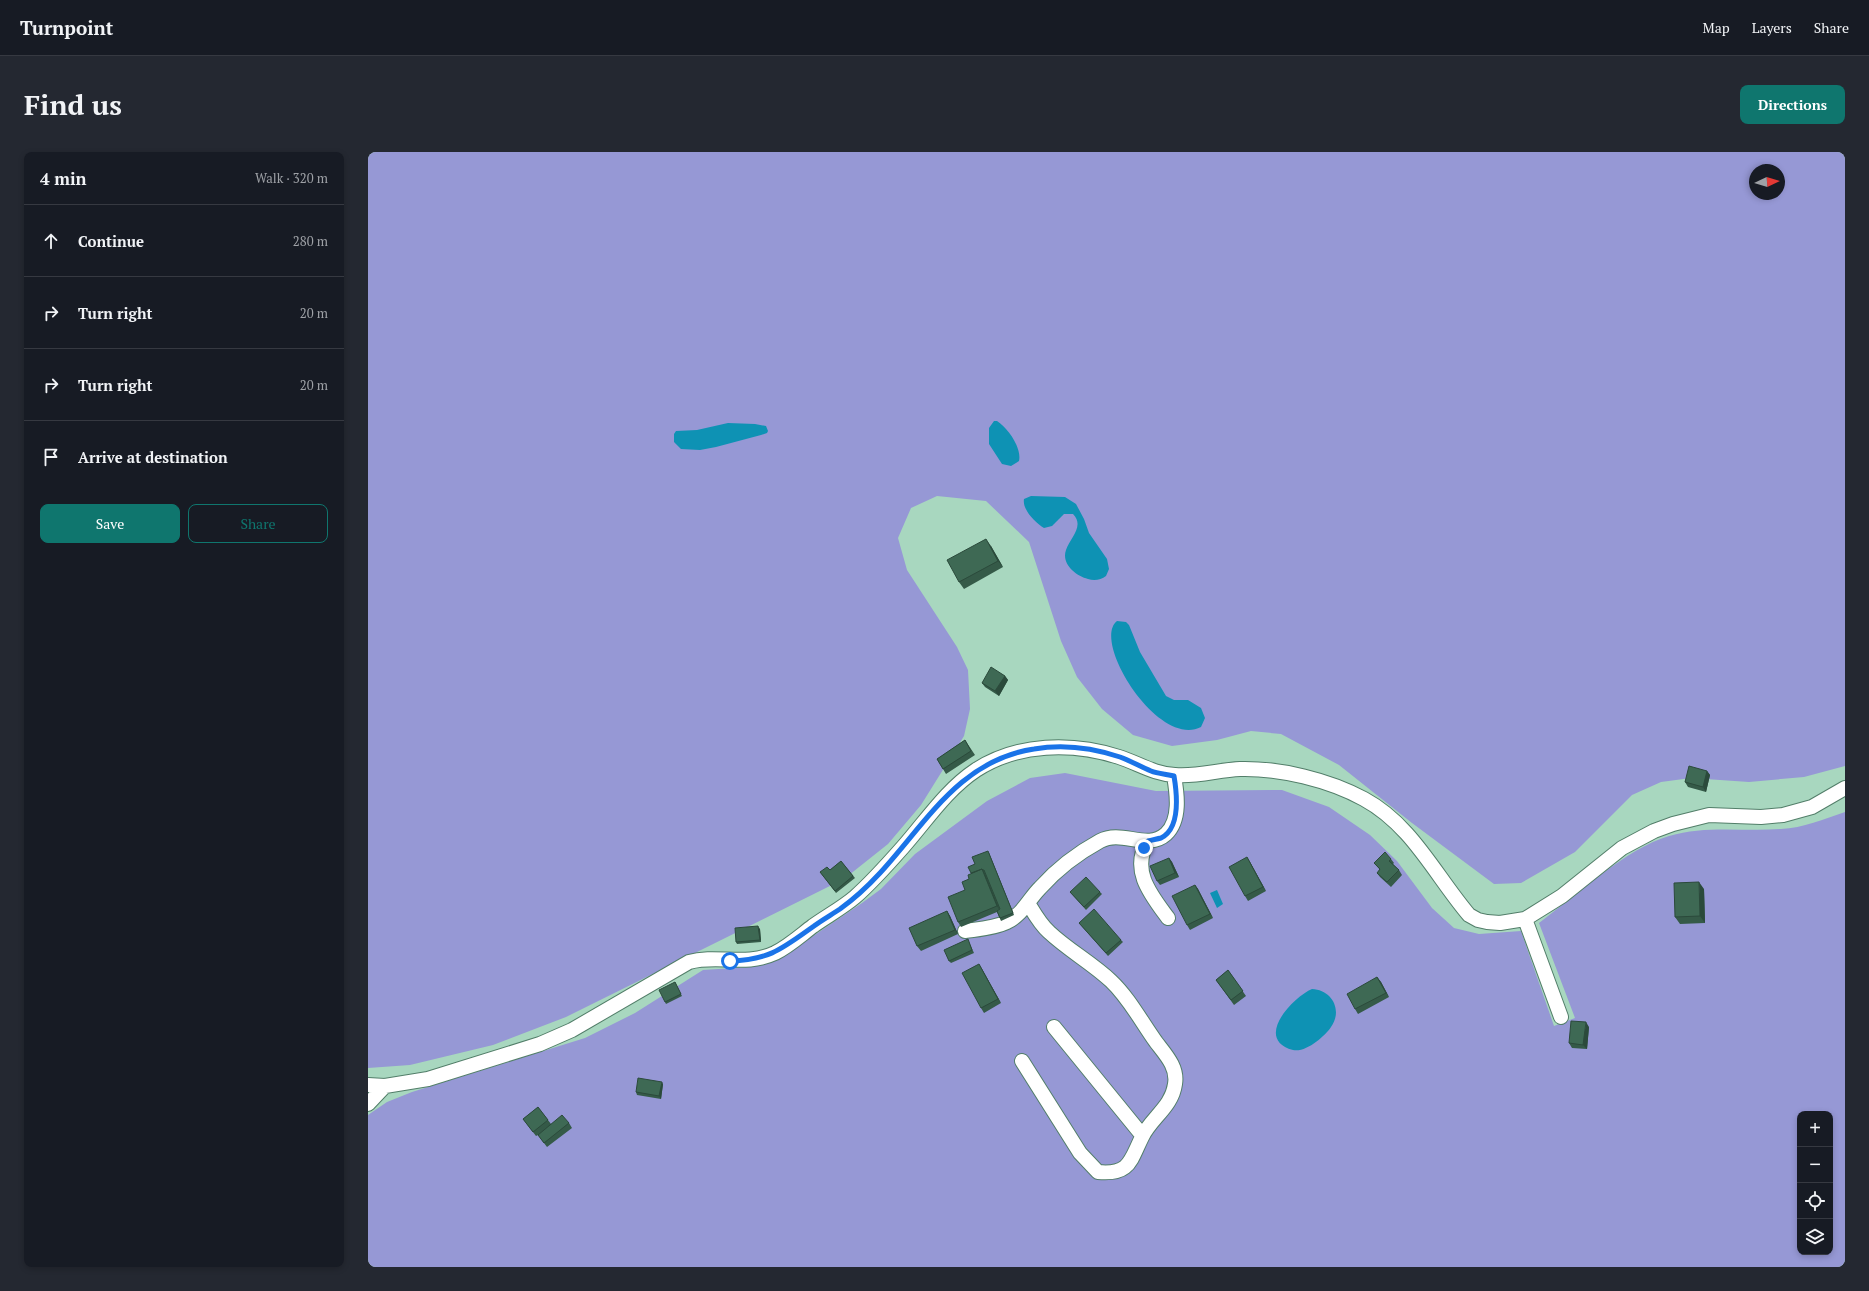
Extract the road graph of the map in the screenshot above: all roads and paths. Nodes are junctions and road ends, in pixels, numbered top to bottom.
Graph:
1 (1174, 776) junction
2 (1845, 788) edge
3 (1148, 841) junction
4 (1028, 903) junction
5 (1168, 918) dead end
6 (1525, 919) junction
7 (965, 931) dead end
8 (1562, 1017) dead end
9 (1054, 1027) dead end
10 (1022, 1061) dead end
11 (368, 1085) edge
12 (385, 1086) junction
13 (368, 1104) edge
14 (1142, 1135) junction

1 - 3 street
1 - 6 street
1 - 12 street
2 - 6 street
3 - 4 street
3 - 5 street
4 - 7 street
4 - 14 street
6 - 8 street
9 - 14 street
10 - 14 street
11 - 12 street
12 - 13 street

